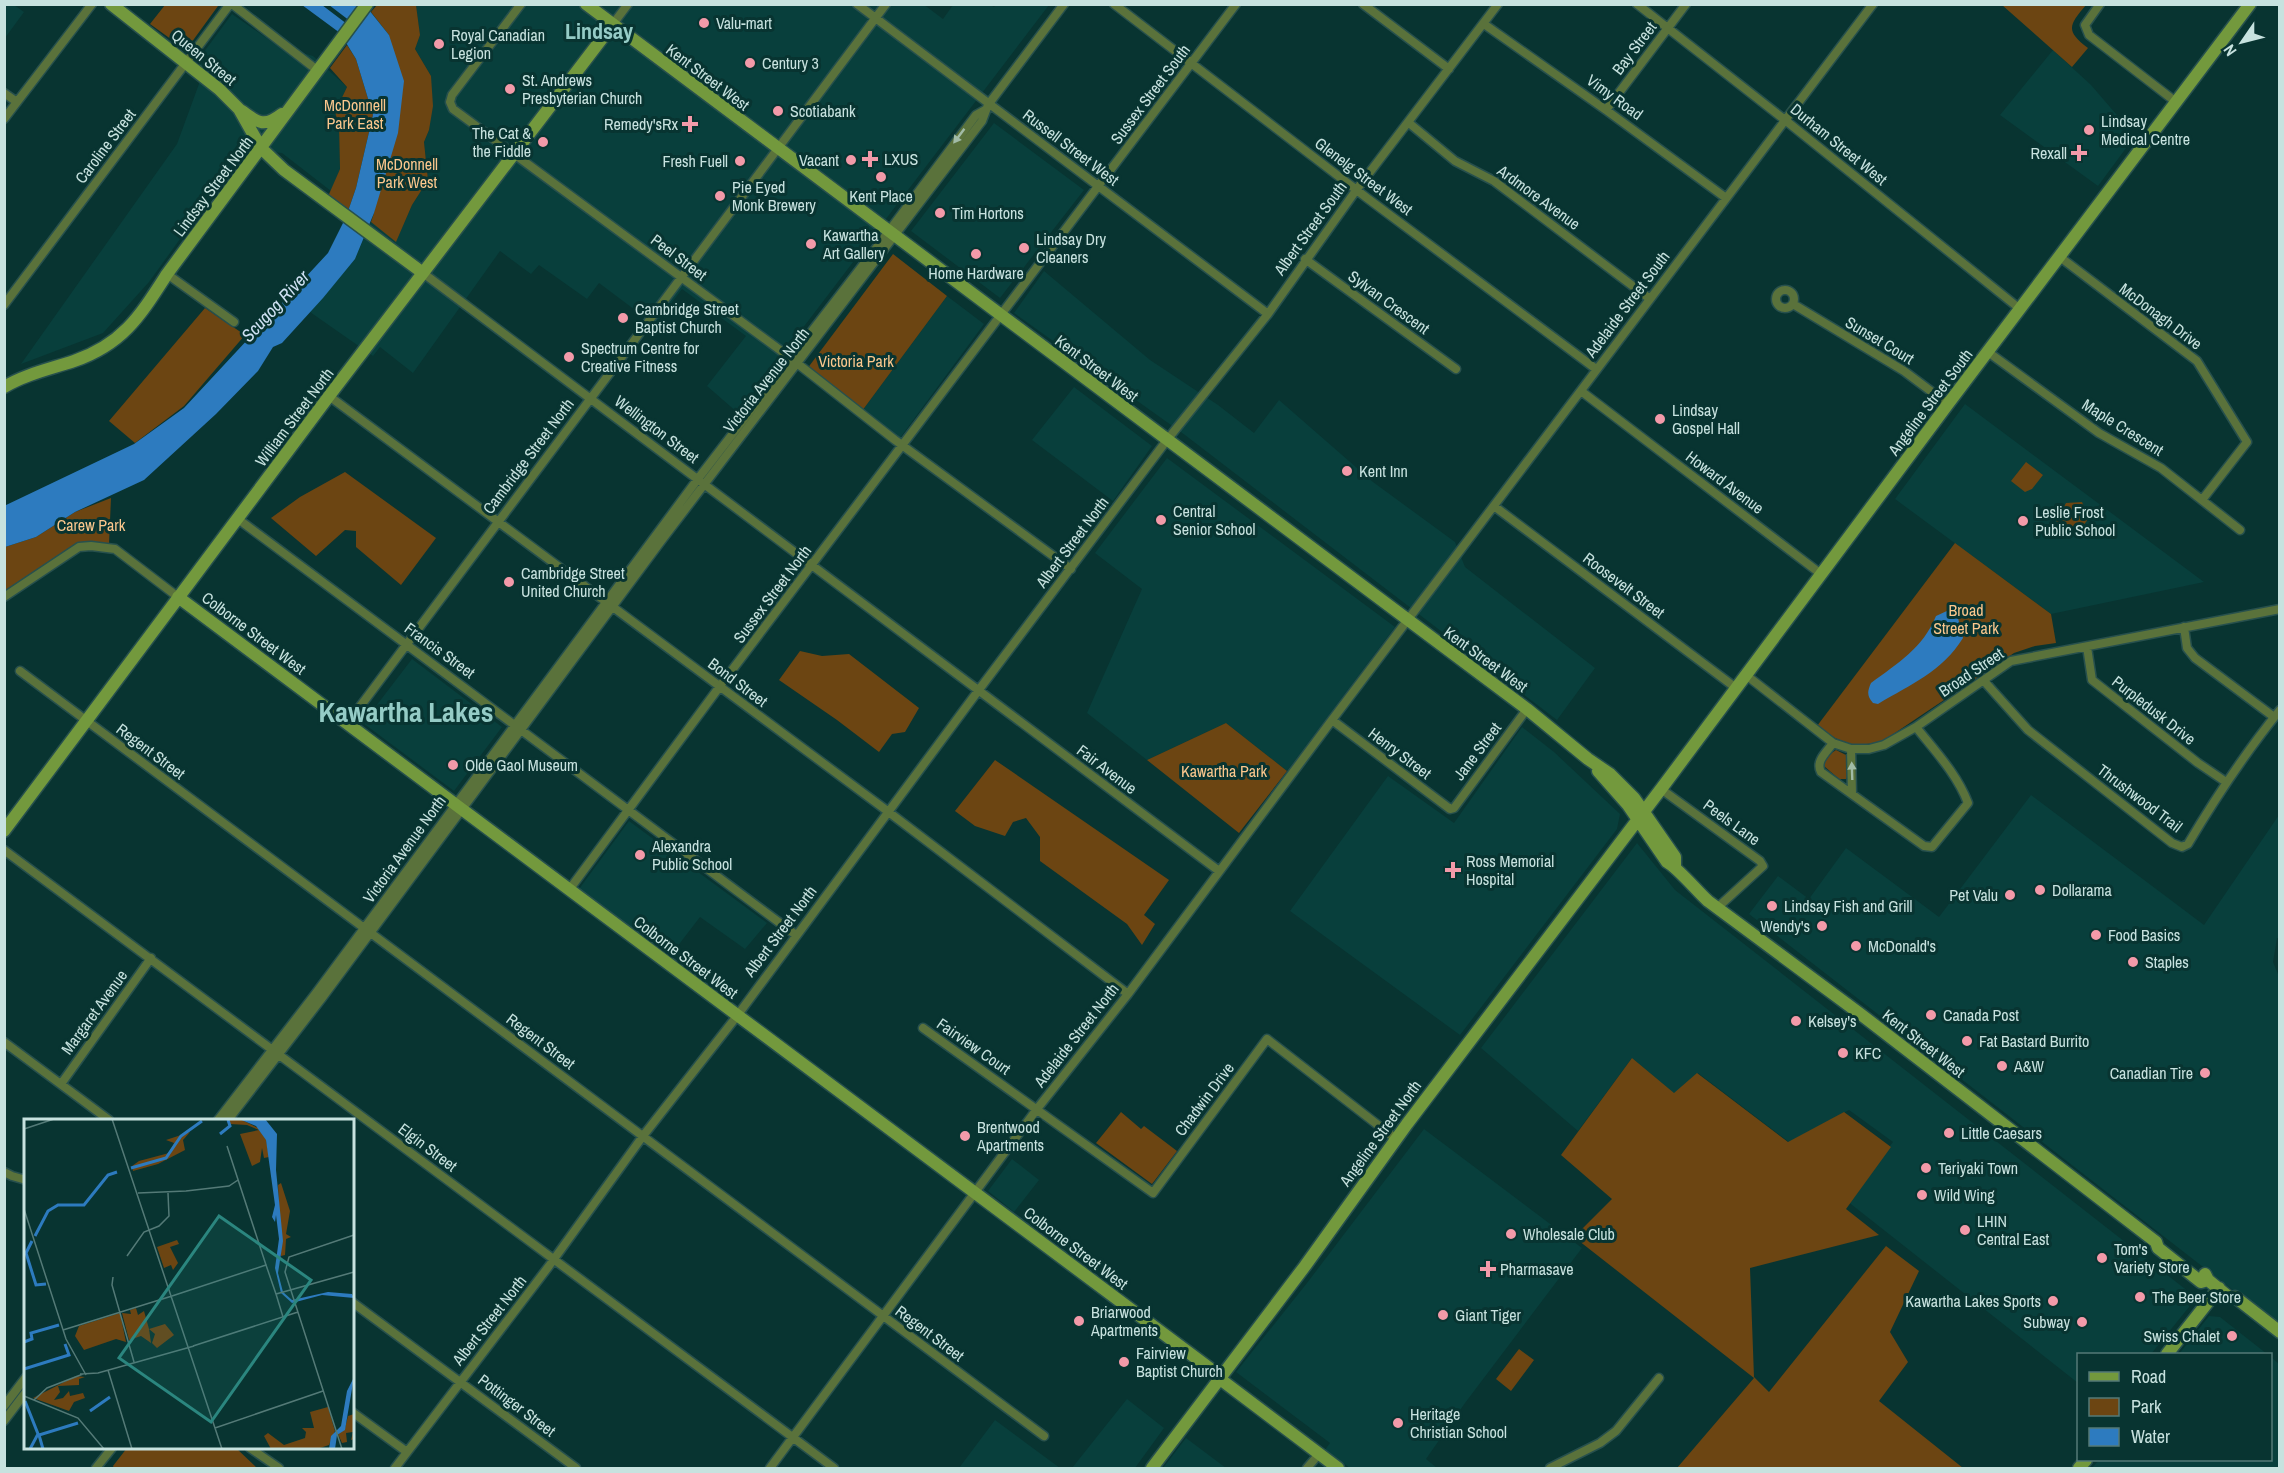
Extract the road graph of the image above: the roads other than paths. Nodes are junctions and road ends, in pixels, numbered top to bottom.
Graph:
1 (92, 4) edge
2 (111, 4) edge
3 (231, 4) edge
4 (367, 4) edge
5 (520, 4) edge
6 (586, 4) edge
7 (628, 4) edge
8 (857, 4) edge
9 (886, 4) edge
10 (1064, 4) edge
11 (1114, 4) edge
12 (1236, 4) edge
13 (1363, 4) edge
14 (1498, 4) edge
15 (1637, 4) edge
16 (1686, 4) edge
17 (1873, 4) edge
18 (2100, 4) edge
19 (2250, 4) edge
20 (875, 19) junction
21 (613, 24) junction
22 (1484, 24) junction
23 (1668, 28) junction
24 (187, 63) junction
25 (1191, 64) junction
26 (1449, 69) junction
27 (317, 70) junction
28 (4, 93) edge
29 (17, 102) junction
30 (2176, 102) junction
31 (292, 107) junction
32 (987, 108) junction
33 (239, 109) junction
34 (1606, 110) junction
35 (4, 119) edge
36 (1785, 120) junction
37 (1409, 123) junction
38 (261, 148) junction
39 (778, 150) junction
40 (514, 152) junction
41 (1098, 187) junction
42 (1357, 189) junction
43 (1726, 198) junction
44 (891, 234) junction
45 (2060, 257) junction
46 (1305, 259) junction
47 (423, 273) junction
48 (167, 274) junction
49 (682, 277) junction
50 (1650, 299) junction
51 (1794, 304) dead end
52 (4, 306) edge
53 (2020, 309) junction
54 (1268, 314) junction
55 (999, 316) junction
56 (234, 322) dead end
57 (1989, 352) junction
58 (794, 362) junction
59 (1456, 369) dead end
60 (1596, 369) junction
61 (4, 387) edge
62 (1581, 391) junction
63 (329, 396) junction
64 (590, 398) junction
65 (1948, 404) junction
66 (1167, 440) junction
67 (903, 445) junction
68 (701, 482) junction
69 (2202, 500) junction
70 (1494, 506) junction
71 (238, 519) junction
72 (497, 522) junction
73 (2240, 530) dead end
74 (813, 565) junction
75 (1071, 568) junction
76 (1821, 574) junction
77 (4, 597) edge
78 (178, 597) junction
79 (609, 604) junction
80 (2280, 609) edge
81 (1407, 622) junction
82 (2184, 627) junction
83 (405, 645) junction
84 (2087, 646) junction
85 (20, 671) dead end
86 (1746, 675) junction
87 (1984, 681) junction
88 (719, 687) junction
89 (1736, 688) junction
90 (978, 691) junction
91 (1527, 710) junction
92 (2277, 713) edge
93 (1332, 720) junction
94 (86, 721) junction
95 (347, 724) junction
96 (518, 726) junction
97 (1916, 727) junction
98 (1833, 743) junction
99 (1851, 749) junction
100 (2226, 782) junction
101 (1661, 789) junction
102 (1852, 794) junction
103 (458, 807) junction
104 (1450, 809) joint
105 (628, 810) junction
106 (888, 812) junction
107 (1641, 815) junction
108 (4, 831) edge
109 (4, 850) edge
110 (1219, 871) junction
111 (568, 890) junction
112 (1717, 908) junction
113 (368, 929) junction
114 (796, 935) junction
115 (152, 958) junction
116 (1128, 994) junction
117 (737, 1016) junction
118 (923, 1028) dead end
119 (4, 1042) edge
120 (275, 1052) junction
121 (61, 1084) junction
122 (1037, 1109) junction
123 (108, 1119) edge
124 (219, 1119) edge
125 (229, 1119) edge
126 (643, 1136) junction
127 (1396, 1139) junction
128 (4, 1172) edge
129 (24, 1179) edge
130 (975, 1194) junction
131 (552, 1258) junction
132 (2218, 1288) junction
133 (2230, 1298) junction
134 (354, 1303) edge
135 (884, 1318) junction
136 (2280, 1332) edge
137 (2280, 1342) edge
138 (2168, 1353) edge
139 (1220, 1378) junction
140 (1659, 1378) dead end
141 (24, 1380) edge
142 (460, 1381) junction
143 (24, 1395) edge
144 (4, 1406) edge
145 (354, 1414) edge
146 (4, 1421) edge
147 (1044, 1436) dead end
148 (793, 1437) junction
149 (111, 1449) edge
150 (251, 1449) edge
151 (407, 1452) junction
152 (1318, 1454) junction
153 (96, 1468) edge
154 (279, 1468) edge
155 (395, 1468) edge
156 (576, 1468) edge
157 (770, 1468) edge
158 (834, 1468) edge
159 (1152, 1468) edge
160 (1307, 1468) edge
161 (1338, 1468) edge
162 (1550, 1468) edge

1 - 29 street
2 - 24 main road, Queen Street
3 - 24 street, Caroline Street
3 - 27 street
4 - 27 main road, Lindsay Street North
5 - 40 street, Peel Street
6 - 21 main road, Kent Street West
7 - 21 street
8 - 20 street, Russell Street West
9 - 20 street, Cambridge Street North
10 - 32 street, Victoria Avenue North
11 - 25 street, Glenelg Street West
12 - 25 street, Sussex Street South
13 - 26 street
14 - 22 street, Albert Street South
15 - 23 street, Durham Street West
16 - 23 street, Bay Street
17 - 36 street, Adelaide Street South
18 - 30 street
19 - 30 main road, Angeline Street South
20 - 32 street, Russell Street West
20 - 39 street, Cambridge Street North
21 - 39 main road, Kent Street West
21 - 40 main road, William Street North
22 - 26 street, Albert Street South
22 - 34 street, Vimy Road
23 - 34 street, Bay Street
23 - 36 street, Durham Street West
24 - 33 main road, Queen Street
24 - 52 street, Caroline Street
25 - 41 street, Sussex Street South
25 - 42 street, Glenelg Street West
26 - 37 street, Albert Street South
27 - 31 main road, Lindsay Street North
28 - 29 street
29 - 35 street
30 - 45 main road, Angeline Street South
31 - 33 main road
31 - 38 main road, Lindsay Street North
32 - 41 street, Russell Street West
32 - 44 street, Victoria Avenue North
33 - 38 main road, Queen Street
34 - 43 street, Vimy Road
36 - 43 street, Adelaide Street South
36 - 53 street, Durham Street West
37 - 42 street, Albert Street South
37 - 50 street, Ardmore Avenue
38 - 47 main road, Wellington Street
38 - 48 main road, Lindsay Street North
39 - 44 main road, Kent Street West
39 - 49 street, Cambridge Street North
40 - 47 main road, William Street North
40 - 49 street, Peel Street
41 - 54 street, Russell Street West
41 - 55 street, Sussex Street South
42 - 46 street, Albert Street South
42 - 60 street, Glenelg Street West
43 - 50 street, Adelaide Street South
44 - 55 main road, Kent Street West
44 - 58 street, Victoria Avenue North
45 - 53 main road, Angeline Street South
45 - 69 street, McDonagh Drive
46 - 54 street, Albert Street South
46 - 59 street, Sylvan Crescent
47 - 63 main road, William Street North
47 - 64 street, Wellington Street
48 - 56 street
48 - 61 main road, Lindsay Street North
49 - 58 street, Peel Street
49 - 64 street, Cambridge Street North
50 - 60 street, Adelaide Street South
51 - 65 street, Sunset Court
53 - 57 main road, Angeline Street South
54 - 66 street, Albert Street South
55 - 66 main road, Kent Street West
55 - 67 street, Sussex Street North
57 - 65 main road, Angeline Street South
57 - 69 street, Maple Crescent
58 - 67 street, Peel Street
58 - 68 street, Victoria Avenue North
60 - 62 street, Adelaide Street South
62 - 70 street, Adelaide Street South
62 - 76 street, Howard Avenue
63 - 71 main road, William Street North
63 - 72 street, Bond Street
64 - 68 street, Wellington Street
64 - 72 street, Cambridge Street North
65 - 76 main road, Angeline Street South
66 - 75 street, Albert Street North
66 - 81 main road, Kent Street West
67 - 74 street, Sussex Street North
67 - 75 street, Peel Street
68 - 74 street, Wellington Street
68 - 79 street, Victoria Avenue North
69 - 73 street, Maple Crescent
70 - 81 street, Adelaide Street South
70 - 89 street, Roosevelt Street
71 - 78 main road, William Street North
71 - 83 street, Francis Street
72 - 79 street, Bond Street
72 - 83 street, Cambridge Street North
74 - 88 street, Sussex Street North
74 - 90 street, Wellington Street
75 - 90 street, Albert Street North
76 - 86 main road, Angeline Street South
77 - 78 street, Colborne Street West
78 - 94 main road, William Street North
78 - 95 main road, Colborne Street West
79 - 88 street, Bond Street
79 - 96 street, Victoria Avenue North
80 - 82 street, Broad Street
81 - 91 main road, Kent Street West
81 - 93 street, Adelaide Street North
82 - 84 street, Broad Street
82 - 92 street
83 - 95 street, Cambridge Street North
83 - 96 street, Francis Street
84 - 87 street, Broad Street
84 - 100 street, Purpledusk Drive
85 - 94 street, Regent Street
86 - 89 main road, Angeline Street South
86 - 98 street, Broad Street
87 - 97 street, Broad Street
87 - 100 street, Thrushwood Trail
88 - 105 street, Sussex Street North
88 - 106 street, Bond Street
89 - 101 main road, Angeline Street South
90 - 106 street, Albert Street North
90 - 110 street, Fair Avenue
91 - 104 street, Jane Street
91 - 107 main road, Kent Street West
92 - 100 street, Thrushwood Trail
93 - 104 street, Henry Street
93 - 110 street, Adelaide Street North
94 - 108 main road, William Street North
94 - 113 street, Regent Street
95 - 103 main road, Colborne Street West
96 - 103 street, Victoria Avenue North
96 - 105 street, Francis Street
97 - 99 street, Broad Street
97 - 102 street
98 - 99 street, Broad Street
98 - 102 street
102 -> 99 street
101 - 107 main road, Angeline Street South
101 - 112 street, Peels Lane
103 - 111 main road, Colborne Street West
103 - 113 street, Victoria Avenue North
105 - 111 street, Sussex Street North
105 - 114 street, Francis Street
106 - 114 street, Albert Street North
106 - 116 street, Bond Street
107 - 112 main road, Kent Street West
107 - 127 main road, Angeline Street North
109 - 115 street, Elgin Street
110 - 116 street, Adelaide Street North
111 - 117 main road, Colborne Street West
112 - 132 main road, Kent Street West
113 - 120 street, Victoria Avenue North
113 - 126 street, Regent Street
114 - 117 street, Albert Street North
115 - 120 street, Elgin Street
115 - 121 street, Margaret Avenue
116 - 122 street, Adelaide Street North
117 - 126 street, Albert Street North
117 - 130 main road, Colborne Street West
118 - 122 street, Fairview Court
119 - 121 street
120 - 124 street, Victoria Avenue North
120 - 125 street, Victoria Avenue North
120 - 131 street, Elgin Street
121 - 123 street
122 - 127 street, Chadwin Drive
122 - 130 street, Adelaide Street North
126 - 131 street, Albert Street North
126 - 135 street, Regent Street
127 - 139 main road, Angeline Street North
128 - 129 street
130 - 135 street, Adelaide Street North
130 - 139 main road, Colborne Street West
131 - 142 street, Albert Street North
131 - 148 street, Elgin Street
132 - 133 main road, Kent Street West
132 - 138 main road
133 - 136 main road, Kent Street West
133 - 137 main road, Kent Street West
134 - 142 street, Pottinger Street
135 - 147 street, Regent Street
135 - 148 street, Adelaide Street North
139 - 152 main road, Colborne Street West
139 - 159 main road, Angeline Street North
140 - 162 street
141 - 144 street
142 - 151 street, Albert Street North
142 - 156 street, Pottinger Street
143 - 146 street
145 - 151 street
148 - 157 street, Adelaide Street North
148 - 158 street, Elgin Street
149 - 153 street
150 - 154 street
151 - 155 street, Albert Street North
152 - 160 street
152 - 161 main road, Colborne Street West

